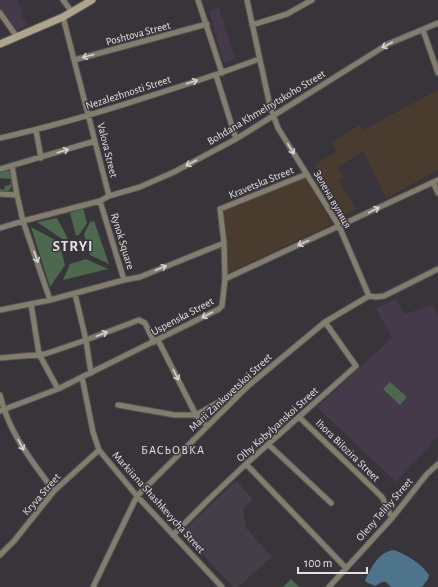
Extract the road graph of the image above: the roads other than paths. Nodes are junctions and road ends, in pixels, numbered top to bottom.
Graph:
1 (63, 0) edge
2 (92, 0) edge
3 (198, 0) edge
4 (247, 0) edge
5 (312, 0) edge
6 (72, 12) junction
7 (0, 13) edge
8 (63, 17) junction
9 (438, 23) edge
10 (207, 24) junction
11 (252, 25) junction
12 (423, 30) junction
13 (17, 37) junction
14 (0, 44) edge
15 (259, 59) junction
16 (74, 60) junction
17 (222, 73) junction
18 (438, 73) edge
19 (216, 75) junction
20 (273, 115) junction
21 (88, 116) junction
22 (36, 130) junction
23 (0, 138) edge
24 (236, 139) junction
25 (95, 141) junction
26 (41, 158) junction
27 (12, 166) junction
28 (0, 169) edge
29 (307, 174) junction
30 (436, 181) edge
31 (438, 193) edge
32 (0, 194) edge
33 (17, 195) junction
34 (109, 196) junction
35 (100, 201) junction
36 (23, 221) junction
37 (339, 226) junction
38 (0, 228) edge
39 (224, 243) junction
40 (438, 269) edge
41 (225, 279) junction
42 (124, 280) junction
43 (75, 294) junction
44 (369, 296) junction
45 (50, 300) junction
46 (31, 304) junction
47 (0, 310) edge
48 (326, 322) junction
49 (86, 340) junction
50 (156, 341) junction
51 (39, 354) junction
52 (0, 358) edge
53 (91, 373) junction
54 (82, 377) junction
55 (252, 383) junction
56 (58, 389) junction
57 (0, 395) edge
58 (118, 404) dead end
59 (2, 410) edge
60 (196, 415) junction
61 (299, 417) junction
62 (207, 426) junction
63 (269, 445) junction
64 (99, 450) junction
65 (246, 464) junction
66 (438, 464) edge
67 (54, 490) junction
68 (137, 496) junction
69 (331, 503) dead end
70 (392, 518) junction
71 (174, 535) junction
72 (0, 555) edge
73 (346, 568) junction
74 (93, 587) edge
75 (222, 587) edge
76 (329, 587) edge

1 - 6 street
2 - 6 main road
3 - 10 street
4 - 11 street, Зелена вулиця
5 - 11 street
6 - 8 main road
7 - 13 street
8 - 13 main road
8 - 16 street, Valova Street
9 - 12 street, Bohdana Khmelnytskoho Street
10 -> 16 street, Poshtova Street
10 - 17 street
11 - 15 street, Зелена вулиця
12 - 18 street
12 -> 20 street, Bohdana Khmelnytskoho Street
13 - 14 main road
15 - 17 street, Nezalezhnosti Street
15 - 20 street, Зелена вулиця
16 - 21 street, Valova Street
17 - 19 street, Nezalezhnosti Street
21 -> 19 street, Nezalezhnosti Street
19 - 24 street
20 - 24 street, Bohdana Khmelnytskoho Street
20 -> 29 street, Зелена вулиця
21 - 22 street, Nezalezhnosti Street
21 - 25 street, Valova Street
22 - 23 street, Nezalezhnosti Street
22 - 26 street
24 -> 34 street, Bohdana Khmelnytskoho Street
26 -> 25 street
25 - 34 street, Valova Street
26 - 27 street
27 - 28 street
27 - 33 street
29 - 37 street, Зелена вулиця
29 - 39 street, Kravetska Street
30 - 31 street
37 -> 30 street
32 - 33 street
33 - 36 street
34 - 35 street, Bohdana Khmelnytskoho Street
35 - 36 street, Rynok Square
35 - 42 street, Rynok Square
36 - 38 street, Rynok Square
36 -> 45 street
37 -> 41 street
37 - 44 street, Зелена вулиця
39 - 41 street, Kravetska Street
42 -> 39 street
40 - 44 street
41 -> 50 street, Uspenska Street
42 - 43 street, Rynok Square
43 - 45 street, Rynok Square
43 - 49 street
44 - 48 street, Marii Zankovetskoi Street
45 - 46 street, Rynok Square
46 - 47 street, Rynok Square
46 - 51 street
48 - 55 street, Marii Zankovetskoi Street
48 - 61 street, Olhy Kobylyanskoi Street
49 -> 50 street
49 - 51 street
49 - 53 street
50 - 53 street, Uspenska Street
50 -> 60 street
51 - 52 street
51 - 56 street
53 - 54 street, Uspenska Street
54 - 56 street, Uspenska Street
54 - 64 street, Markiiana Shashkevycha Street
55 - 60 street
55 - 62 street, Marii Zankovetskoi Street
56 - 59 street, Uspenska Street
57 - 59 street
58 - 60 street
59 -> 67 street
60 - 62 street
61 - 63 street, Olhy Kobylyanskoi Street
61 - 70 street, Ihora Bilozira Street
62 - 68 street, Marii Zankovetskoi Street
63 - 65 street, Olhy Kobylyanskoi Street
63 - 69 street
64 - 67 street, Kryva Street
64 - 68 street, Markiiana Shashkevycha Street
65 - 71 street, Olhy Kobylyanskoi Street
65 - 73 street
66 - 70 street, Oleny Telihy Street
67 - 72 street, Kryva Street
68 - 71 street, Markiiana Shashkevycha Street
68 - 74 street, Marii Zankovetskoi Street
70 - 73 street, Oleny Telihy Street
71 - 75 street, Markiiana Shashkevycha Street
73 - 76 street, Oleny Telihy Street

